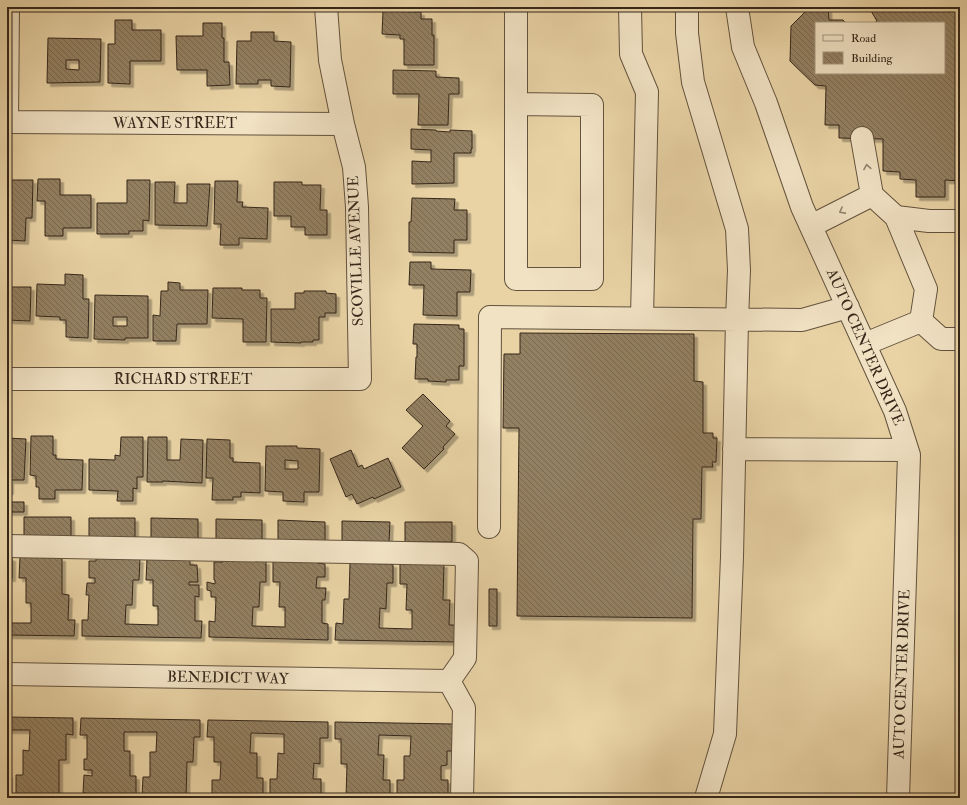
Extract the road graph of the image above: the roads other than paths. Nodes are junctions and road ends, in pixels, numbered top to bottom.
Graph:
1 (8, 7) edge
2 (326, 7) edge
3 (516, 7) edge
4 (630, 7) edge
5 (687, 7) edge
6 (737, 7) edge
7 (516, 104) junction
8 (7, 122) edge
9 (343, 124) junction
10 (862, 138) dead end
11 (872, 195) junction
12 (896, 217) junction
13 (929, 221) junction
14 (960, 221) edge
15 (811, 226) junction
16 (916, 265) junction
17 (848, 307) junction
18 (642, 318) junction
19 (737, 320) junction
20 (921, 321) junction
21 (960, 339) edge
22 (865, 344) junction
23 (7, 379) edge
24 (360, 379) joint
25 (734, 449) junction
26 (907, 450) junction
27 (489, 527) dead end
28 (7, 546) edge
29 (7, 674) edge
30 (449, 681) junction
31 (462, 798) edge
32 (706, 798) edge
33 (898, 798) edge

1 - 8 street
2 - 9 street, SCOVILLE AVENUE
3 - 7 street
4 - 18 street
5 - 19 street
6 - 15 street, AUTO CENTER DRIVE
7 - 7 street
8 - 9 street, WAYNE STREET
9 - 24 street, SCOVILLE AVENUE
11 -> 10 street
11 - 12 street
11 -> 15 street
12 - 13 street
12 - 16 street
13 - 14 street
13 - 16 street
15 - 17 street, AUTO CENTER DRIVE
16 - 20 street
17 - 19 street
17 - 22 street, AUTO CENTER DRIVE
18 - 19 street
18 - 27 street
19 - 25 street
20 - 21 street
20 - 22 street
22 - 26 street, AUTO CENTER DRIVE
23 - 24 street, RICHARD STREET
25 - 26 street
25 - 32 street
26 - 33 street, AUTO CENTER DRIVE
28 - 30 street
29 - 30 street, BENEDICT WAY
30 - 31 street

